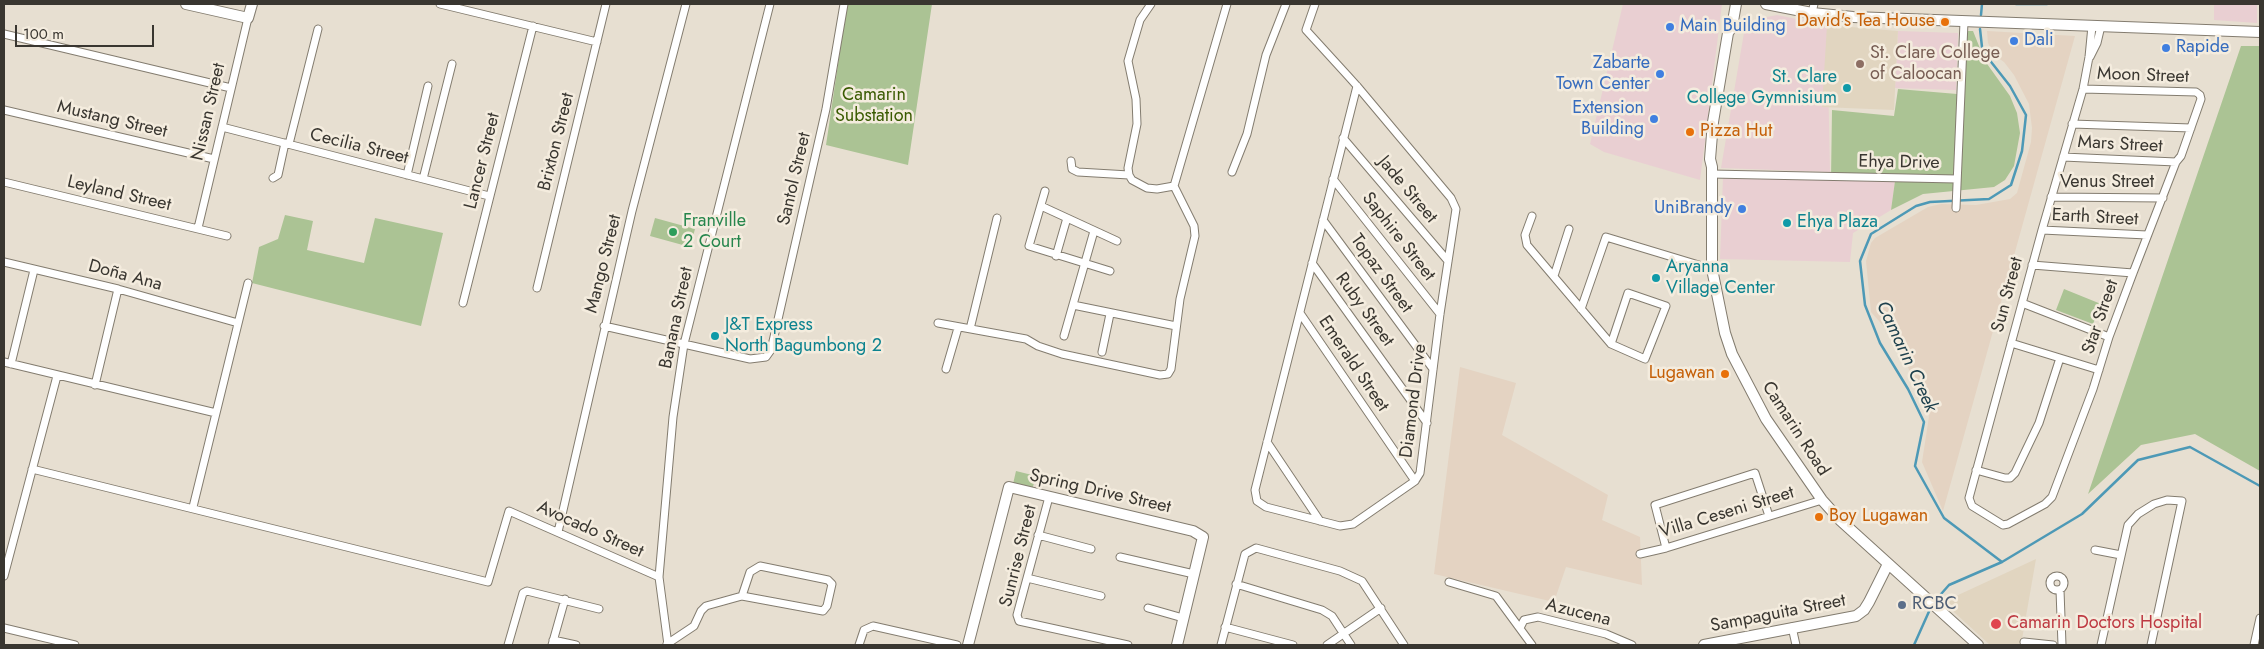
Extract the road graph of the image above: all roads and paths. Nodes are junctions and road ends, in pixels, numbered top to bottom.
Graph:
1 (186, 4) edge
2 (252, 4) edge
3 (440, 4) edge
4 (606, 4) edge
5 (686, 4) edge
6 (770, 4) edge
7 (844, 4) edge
8 (1151, 4) edge
9 (1227, 4) edge
10 (1286, 4) edge
11 (1315, 4) edge
12 (1736, 4) edge
13 (1766, 4) edge
14 (1813, 8) edge
15 (248, 18) junction
16 (1964, 22) junction
17 (533, 26) junction
18 (2097, 26) junction
19 (318, 29) dead end
20 (2260, 32) edge
21 (4, 34) edge
22 (596, 42) junction
23 (452, 64) dead end
24 (428, 86) dead end
25 (1357, 86) junction
26 (231, 88) junction
27 (2083, 88) junction
28 (2200, 95) joint
29 (4, 110) edge
30 (2072, 124) junction
31 (222, 127) junction
32 (2191, 128) junction
33 (1343, 138) junction
34 (287, 144) junction
35 (2063, 157) junction
36 (214, 159) junction
37 (1071, 161) dead end
38 (2176, 162) junction
39 (1712, 170) junction
40 (1232, 172) dead end
41 (407, 175) junction
42 (1129, 175) junction
43 (273, 178) dead end
44 (423, 179) junction
45 (1333, 179) junction
46 (1957, 179) junction
47 (4, 182) edge
48 (1174, 186) junction
49 (1045, 190) dead end
50 (489, 196) junction
51 (2051, 198) junction
52 (2163, 198) junction
53 (1041, 206) junction
54 (1956, 208) dead end
55 (1532, 216) dead end
56 (996, 218) dead end
57 (1067, 218) junction
58 (1323, 220) junction
59 (198, 228) junction
60 (1569, 228) dead end
61 (2042, 230) junction
62 (1094, 231) junction
63 (2147, 235) junction
64 (227, 236) dead end
65 (1117, 241) dead end
66 (1056, 256) junction
67 (1448, 261) junction
68 (4, 262) edge
69 (1312, 263) junction
70 (1084, 264) junction
71 (2032, 265) junction
72 (34, 270) junction
73 (1712, 270) junction
74 (1110, 271) dead end
75 (2133, 273) junction
76 (1554, 276) junction
77 (248, 283) dead end
78 (118, 288) junction
79 (537, 288) dead end
80 (463, 303) dead end
81 (2022, 303) junction
82 (1073, 305) junction
83 (1581, 309) junction
84 (1300, 313) junction
85 (1110, 314) junction
86 (1440, 314) junction
87 (238, 323) junction
88 (938, 324) dead end
89 (604, 326) junction
90 (1176, 326) junction
91 (958, 328) junction
92 (970, 329) junction
93 (1064, 336) dead end
94 (2109, 336) junction
95 (2011, 343) junction
96 (684, 344) junction
97 (1611, 344) junction
98 (1102, 352) dead end
99 (2060, 358) junction
100 (7, 363) edge
101 (946, 369) dead end
102 (1433, 369) junction
103 (2099, 370) junction
104 (56, 376) junction
105 (95, 385) junction
106 (216, 413) junction
107 (1427, 423) junction
108 (1267, 442) junction
109 (32, 469) junction
110 (1976, 470) junction
111 (1415, 481) junction
112 (1049, 497) junction
113 (1822, 500) junction
114 (193, 507) junction
115 (1769, 516) junction
116 (1320, 521) junction
117 (2002, 525) joint
118 (558, 532) junction
119 (1038, 535) junction
120 (1666, 548) junction
121 (7, 549) edge
122 (1091, 549) dead end
123 (2095, 550) dead end
124 (1640, 554) dead end
125 (2121, 555) junction
126 (1120, 557) dead end
127 (1888, 564) junction
128 (1194, 574) junction
129 (4, 576) edge
130 (659, 577) junction
131 (1027, 578) junction
132 (1449, 582) dead end
133 (1236, 584) junction
134 (2060, 590) dead end
135 (742, 596) junction
136 (1101, 596) dead end
137 (565, 599) junction
138 (1148, 608) dead end
139 (1381, 608) junction
140 (599, 609) dead end
141 (1183, 618) junction
142 (2260, 618) edge
143 (1792, 627) junction
144 (4, 628) edge
145 (1225, 628) junction
146 (1520, 628) junction
147 (1344, 634) junction
148 (553, 642) edge
149 (2024, 642) dead end
150 (76, 645) edge
151 (508, 645) edge
152 (576, 645) edge
153 (667, 645) edge
154 (859, 645) edge
155 (957, 645) edge
156 (968, 645) edge
157 (1128, 645) edge
158 (1177, 645) edge
159 (1221, 645) edge
160 (1293, 645) edge
161 (1327, 645) edge
162 (1351, 645) edge
163 (1404, 645) edge
164 (1532, 645) edge
165 (1632, 645) edge
166 (1704, 645) edge
167 (1796, 645) edge
168 (1978, 645) edge
169 (2053, 645) edge
170 (2062, 645) edge
171 (2101, 645) edge
172 (2151, 645) edge
173 (2254, 645) edge

1 - 15 main road
2 - 15 main road, Nissan Street
3 - 17 street
4 - 22 street, Brixton Street
5 - 89 street, Mango Street
6 - 96 street, Banana Street
7 - 96 street, Santol Street
8 - 42 street
9 - 48 street
10 - 40 street
11 - 25 street
12 - 39 main road, Camarin Road
13 - 14 main road
14 - 16 main road
15 - 26 street, Nissan Street
16 - 18 main road
16 - 46 street, Ehya Drive
17 - 22 street
17 - 50 street, Lancer Street
18 - 20 main road
18 - 27 street, Sun Street
19 - 34 street
21 - 26 street
22 - 79 street, Brixton Street
23 - 44 street
24 - 41 street
25 - 33 street, Diamond Drive
25 - 67 street, Diamond Drive
26 - 31 street, Nissan Street
27 - 28 street, Moon Street
27 - 30 street, Sun Street
28 - 32 street, Star Street
29 - 36 street, Mustang Street
30 - 32 street
30 - 35 street, Sun Street
31 - 34 street, Cecilia Street
31 - 36 street, Nissan Street
32 - 38 street, Star Street
33 - 45 street, Diamond Drive
33 - 67 street, Jade Street
34 - 41 street, Cecilia Street
34 - 43 street
35 - 38 street, Mars Street
35 - 51 street, Sun Street
36 - 59 street, Nissan Street
37 - 42 street
38 - 52 street, Star Street
39 - 46 street, Ehya Drive
39 - 73 main road, Camarin Road
41 - 44 street, Cecilia Street
42 - 48 street
44 - 50 street, Cecilia Street
45 - 58 street, Diamond Drive
45 - 86 street, Saphire Street
46 - 54 street
47 - 59 street, Leyland Street
48 - 90 street
49 - 53 street
50 - 80 street, Lancer Street
51 - 52 street, Venus Street
51 - 61 street, Sun Street
52 - 63 street, Star Street
53 - 57 street
53 - 66 street
55 - 76 street
56 - 92 street
57 - 62 street
57 - 66 street
58 - 69 street, Diamond Drive
58 - 102 street, Topaz Street
59 - 64 street, Leyland Street
60 - 76 street
61 - 63 street, Earth Street
61 - 71 street, Sun Street
62 - 65 street
62 - 70 street
63 - 75 street, Star Street
66 - 70 street
67 - 86 street, Diamond Drive
68 - 72 street, Doña Ana
69 - 84 street, Diamond Drive
69 - 107 street, Ruby Street
70 - 74 street
70 - 82 street
71 - 75 street
71 - 81 street, Sun Street
72 - 78 street, Doña Ana
72 - 100 street
73 - 83 street
73 - 113 main road, Camarin Road
75 - 94 street, Star Street
76 - 83 street
77 - 87 street
78 - 87 street, Doña Ana
78 - 105 street
81 - 94 street
81 - 95 street, Sun Street
82 - 85 street
82 - 93 street
83 - 97 street
84 - 108 street, Diamond Drive
84 - 111 street, Emerald Street
85 - 90 street
85 - 98 street
86 - 102 street, Diamond Drive
87 - 106 street
88 - 91 street
89 - 96 street
89 - 118 street, Mango Street
90 - 92 street
91 - 92 street
91 - 101 street
94 - 103 street, Star Street
95 - 99 street
95 - 110 street, Sun Street
96 - 130 street, Banana Street
97 - 97 street
99 - 103 street
99 - 110 street
100 - 104 street
102 - 107 street, Diamond Drive
103 - 117 street, Star Street
104 - 105 street
104 - 109 street
105 - 106 street
106 - 114 street
107 - 111 street, Diamond Drive
108 - 116 street
108 - 116 street, Diamond Drive
109 - 114 street
109 - 121 street
110 - 117 street, Sun Street
111 - 116 street, Diamond Drive
112 - 119 street, Sunrise Street
112 - 128 main road, Spring Drive Street
112 - 156 main road, Spring Drive Street
113 - 115 street, Villa Ceseni Street
113 - 127 main road, Camarin Road
114 - 118 street, Avocado Street
115 - 120 street, Villa Ceseni Street
115 - 120 street
118 - 130 street, Avocado Street
119 - 122 street
119 - 131 street, Sunrise Street
120 - 124 street, Villa Ceseni Street
121 - 129 street
123 - 125 street
125 - 171 street
125 - 172 street
126 - 128 street
127 - 143 main road, Sampaguita Street
127 - 168 main road, Camarin Road
128 - 141 main road, Spring Drive Street
130 - 153 street, Banana Street
131 - 136 street
131 - 157 street, Sunrise Street
132 - 146 street
133 - 139 street
133 - 145 street
133 - 147 street
134 - 170 street
135 - 135 street
135 - 153 street
137 - 140 street
137 - 148 street
137 - 151 street
138 - 141 street
139 - 147 street
139 - 163 street
141 - 158 main road, Spring Drive Street
142 - 173 street
143 - 166 main road, Sampaguita Street
143 - 167 street
144 - 150 street
145 - 159 street
145 - 160 street
146 - 164 street
146 - 165 street, Azucena
147 - 161 street
147 - 162 street
148 - 152 street
149 - 169 street
154 - 155 street

